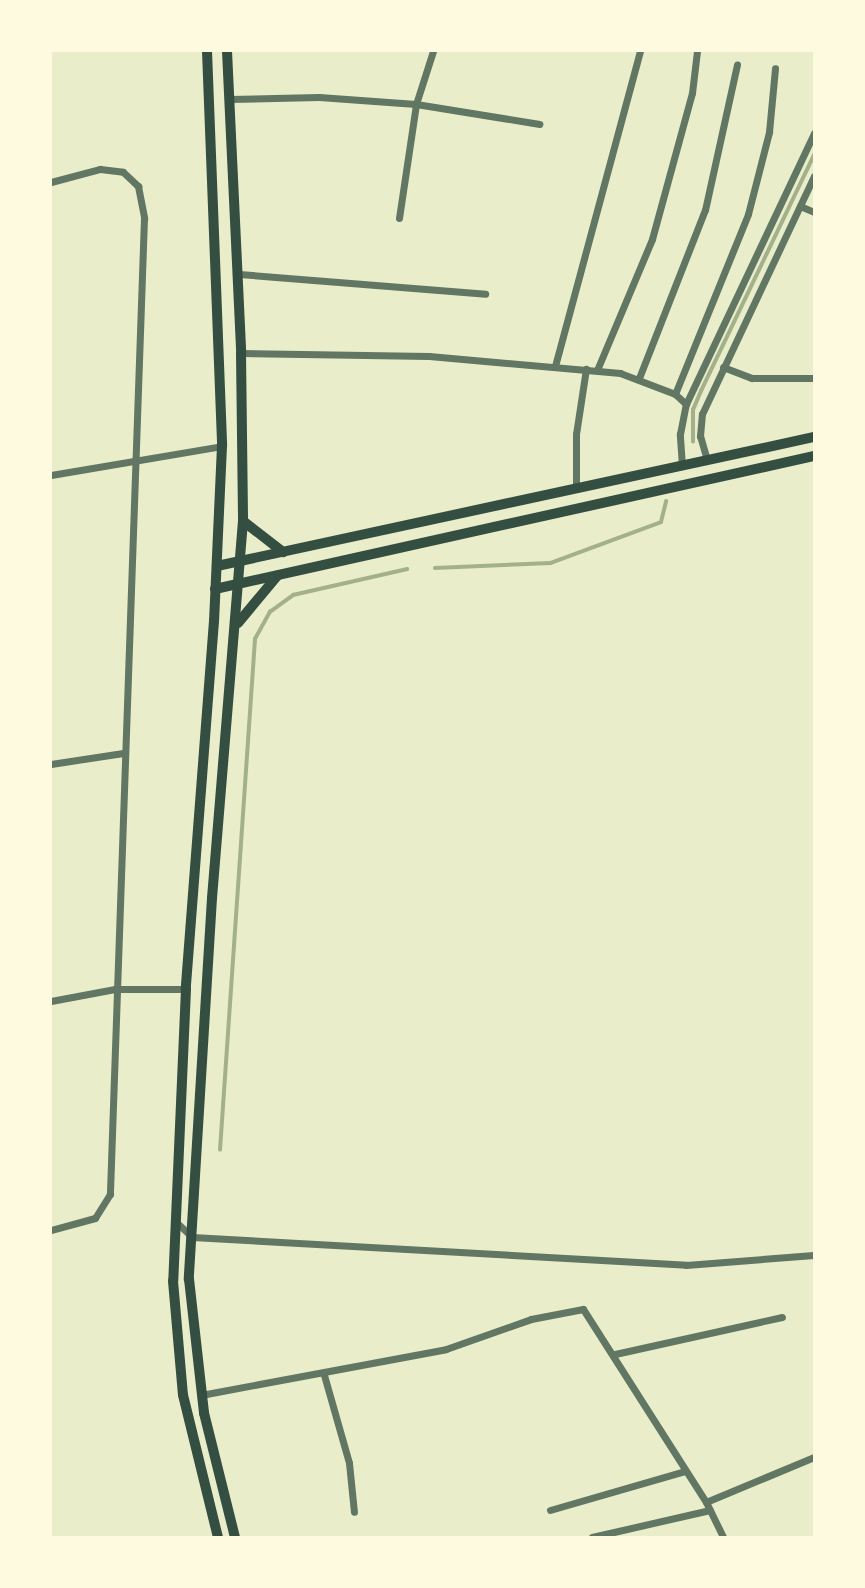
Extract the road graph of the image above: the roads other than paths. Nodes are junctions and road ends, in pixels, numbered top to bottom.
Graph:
1 (207, 51) edge
2 (227, 51) edge
3 (433, 51) edge
4 (640, 51) edge
5 (697, 51) edge
6 (737, 64) dead end
7 (775, 68) dead end
8 (229, 100) junction
9 (415, 104) junction
10 (539, 124) dead end
11 (814, 133) edge
12 (814, 176) edge
13 (51, 182) edge
14 (800, 206) junction
15 (814, 212) edge
16 (399, 218) dead end
17 (239, 274) junction
18 (485, 294) dead end
19 (241, 353) junction
20 (555, 366) junction
21 (723, 367) junction
22 (586, 369) junction
23 (597, 370) junction
24 (639, 378) junction
25 (814, 378) edge
26 (675, 394) junction
27 (686, 404) junction
28 (814, 437) edge
29 (222, 446) junction
30 (814, 456) edge
31 (133, 460) junction
32 (707, 460) junction
33 (682, 466) junction
34 (51, 475) edge
35 (576, 488) junction
36 (243, 522) junction
37 (283, 552) junction
38 (241, 561) junction
39 (217, 566) junction
40 (278, 575) junction
41 (239, 585) junction
42 (215, 589) junction
43 (237, 626) junction
44 (122, 753) junction
45 (51, 764) edge
46 (115, 989) junction
47 (186, 989) junction
48 (51, 1001) edge
49 (173, 1219) junction
50 (51, 1230) edge
51 (192, 1237) junction
52 (814, 1255) edge
53 (782, 1317) dead end
54 (615, 1354) junction
55 (324, 1376) junction
56 (201, 1395) junction
57 (814, 1457) edge
58 (685, 1471) junction
59 (706, 1502) junction
60 (550, 1510) dead end
61 (710, 1510) junction
62 (355, 1512) dead end
63 (218, 1537) edge
64 (235, 1537) edge
65 (592, 1537) edge
66 (723, 1537) edge

1 - 29 main road
2 - 8 main road
3 - 9 street
4 - 20 street
5 - 23 street
6 - 24 street
7 - 26 street
8 - 9 street
8 - 17 main road
9 - 10 street
9 - 16 street
11 - 27 street
12 - 14 street
13 - 31 street
14 - 15 street
14 - 21 street
17 - 18 street
17 - 19 main road
19 - 20 street
19 - 36 main road
20 - 22 street
21 - 25 street
21 - 32 street
22 - 23 street
22 - 35 street
23 - 24 street
24 - 26 street
26 - 27 street
27 - 33 street
28 - 32 main road
29 - 31 street
29 - 39 main road
30 - 40 main road
31 - 34 street
31 - 44 street
32 - 33 main road
33 - 35 main road
35 - 37 main road
36 - 37 main road
36 - 38 main road
37 - 38 main road
38 - 39 main road
38 - 41 main road
39 - 42 main road
40 - 41 main road
40 - 43 main road
41 - 42 main road
41 - 43 main road
42 - 47 main road
43 - 51 main road
44 - 45 street
44 - 46 street
46 - 47 street
46 - 48 street
46 - 50 street
47 - 49 main road
49 - 51 street
49 - 63 main road
51 - 52 street
51 - 56 main road
53 - 54 street
54 - 55 street
54 - 58 street
55 - 56 street
55 - 62 street
56 - 64 main road
57 - 59 street
58 - 59 street
58 - 60 street
59 - 61 street
61 - 65 street
61 - 66 street

